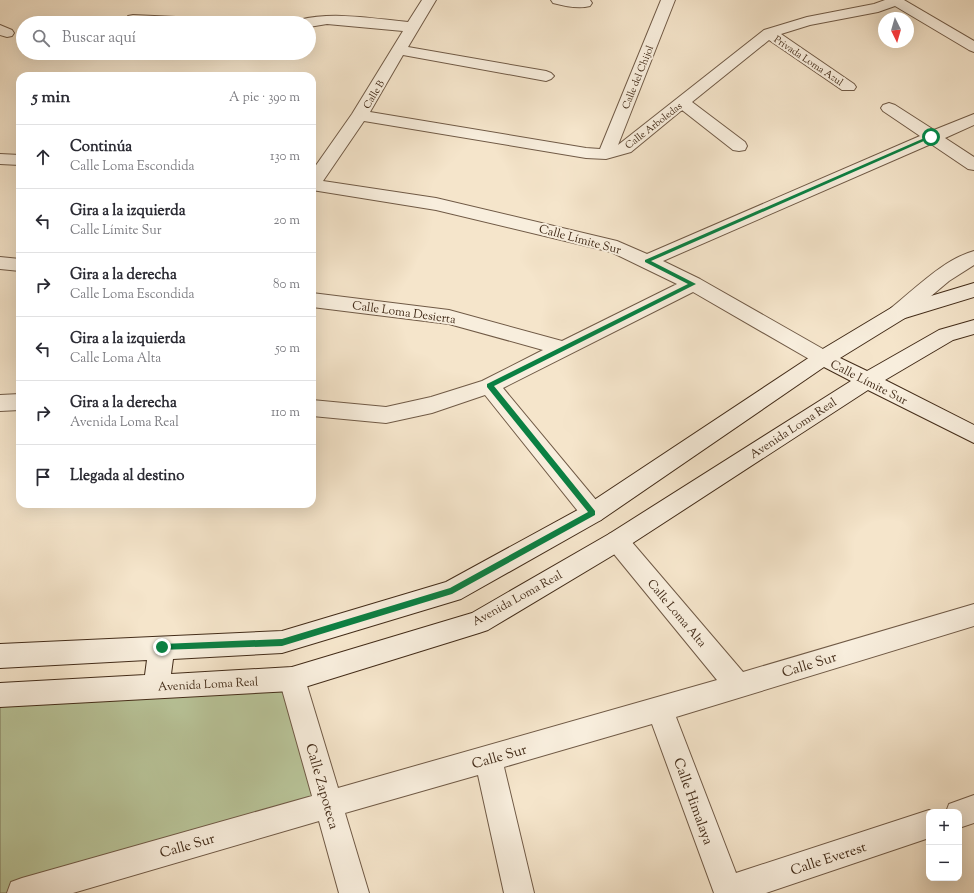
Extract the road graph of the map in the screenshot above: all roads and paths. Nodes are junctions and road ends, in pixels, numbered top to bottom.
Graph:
1 (429, 0) edge
2 (558, 0) edge
3 (668, 0) edge
4 (897, 0) edge
5 (584, 4) dead end
6 (316, 21) edge
7 (412, 27) junction
8 (769, 33) junction
9 (974, 47) edge
10 (399, 50) junction
11 (546, 76) dead end
12 (848, 87) dead end
13 (682, 102) junction
14 (889, 108) dead end
15 (360, 115) junction
16 (974, 119) edge
17 (931, 137) junction
18 (739, 146) dead end
19 (606, 154) junction
20 (0, 159) edge
21 (16, 160) edge
22 (974, 165) edge
23 (316, 179) edge
24 (316, 186) edge
25 (974, 257) edge
26 (646, 261) junction
27 (0, 263) edge
28 (16, 265) edge
29 (693, 284) junction
30 (974, 290) edge
31 (316, 304) edge
32 (898, 313) junction
33 (974, 327) edge
34 (564, 349) junction
35 (823, 358) junction
36 (867, 381) junction
37 (490, 386) junction
38 (16, 402) edge
39 (0, 403) edge
40 (316, 408) edge
41 (974, 435) edge
42 (593, 513) junction
43 (617, 541) junction
44 (974, 615) edge
45 (162, 647) junction
46 (0, 656) edge
47 (292, 679) junction
48 (738, 685) junction
49 (156, 687) junction
50 (0, 695) edge
51 (660, 709) junction
52 (488, 759) junction
53 (328, 805) junction
54 (974, 810) edge
55 (962, 813) edge
56 (926, 825) edge
57 (728, 892) edge
58 (22, 893) edge
59 (354, 893) edge
60 (519, 893) edge

1 - 7 street, Calle B
2 - 5 street
3 - 19 street, Calle del Chijol
4 - 8 street, Calle Arboledas
4 - 9 street
6 - 7 street
7 - 10 street, Calle B
8 - 12 street, Privada Loma Azul
8 - 13 street, Calle Arboledas
10 - 11 street
10 - 15 street, Calle B
13 - 18 street
13 - 19 street, Calle Arboledas
14 - 17 street
15 - 19 street, Calle Arboledas
15 - 23 street, Calle B
16 - 17 street
17 - 22 street
17 - 26 street
20 - 21 street
24 - 26 street, Calle Límite Sur
25 - 32 street
26 - 29 street, Calle Límite Sur
27 - 28 street
29 - 34 street
29 - 35 street, Calle Límite Sur
30 - 32 street
31 - 34 street, Calle Loma Desierta
32 - 35 street
33 - 36 street, Avenida Loma Real
34 - 37 street
35 - 36 street, Calle Límite Sur
35 - 42 street
36 - 41 street, Calle Límite Sur
36 - 43 street, Avenida Loma Real
37 - 40 street
37 - 42 street
38 - 39 street
42 - 45 street
43 - 47 street, Avenida Loma Real
43 - 48 street, Calle Loma Alta
44 - 48 street, Calle Sur
45 - 46 street
45 - 49 street
47 - 49 street, Avenida Loma Real
47 - 53 street, Calle Zapoteca
48 - 51 street, Calle Sur
49 - 50 street, Avenida Loma Real
51 - 52 street, Calle Sur
51 - 57 street, Calle Himalaya
52 - 53 street, Calle Sur
52 - 60 street
53 - 58 street, Calle Sur
53 - 59 street, Calle Zapoteca
54 - 55 street
56 - 57 street, Calle Everest

